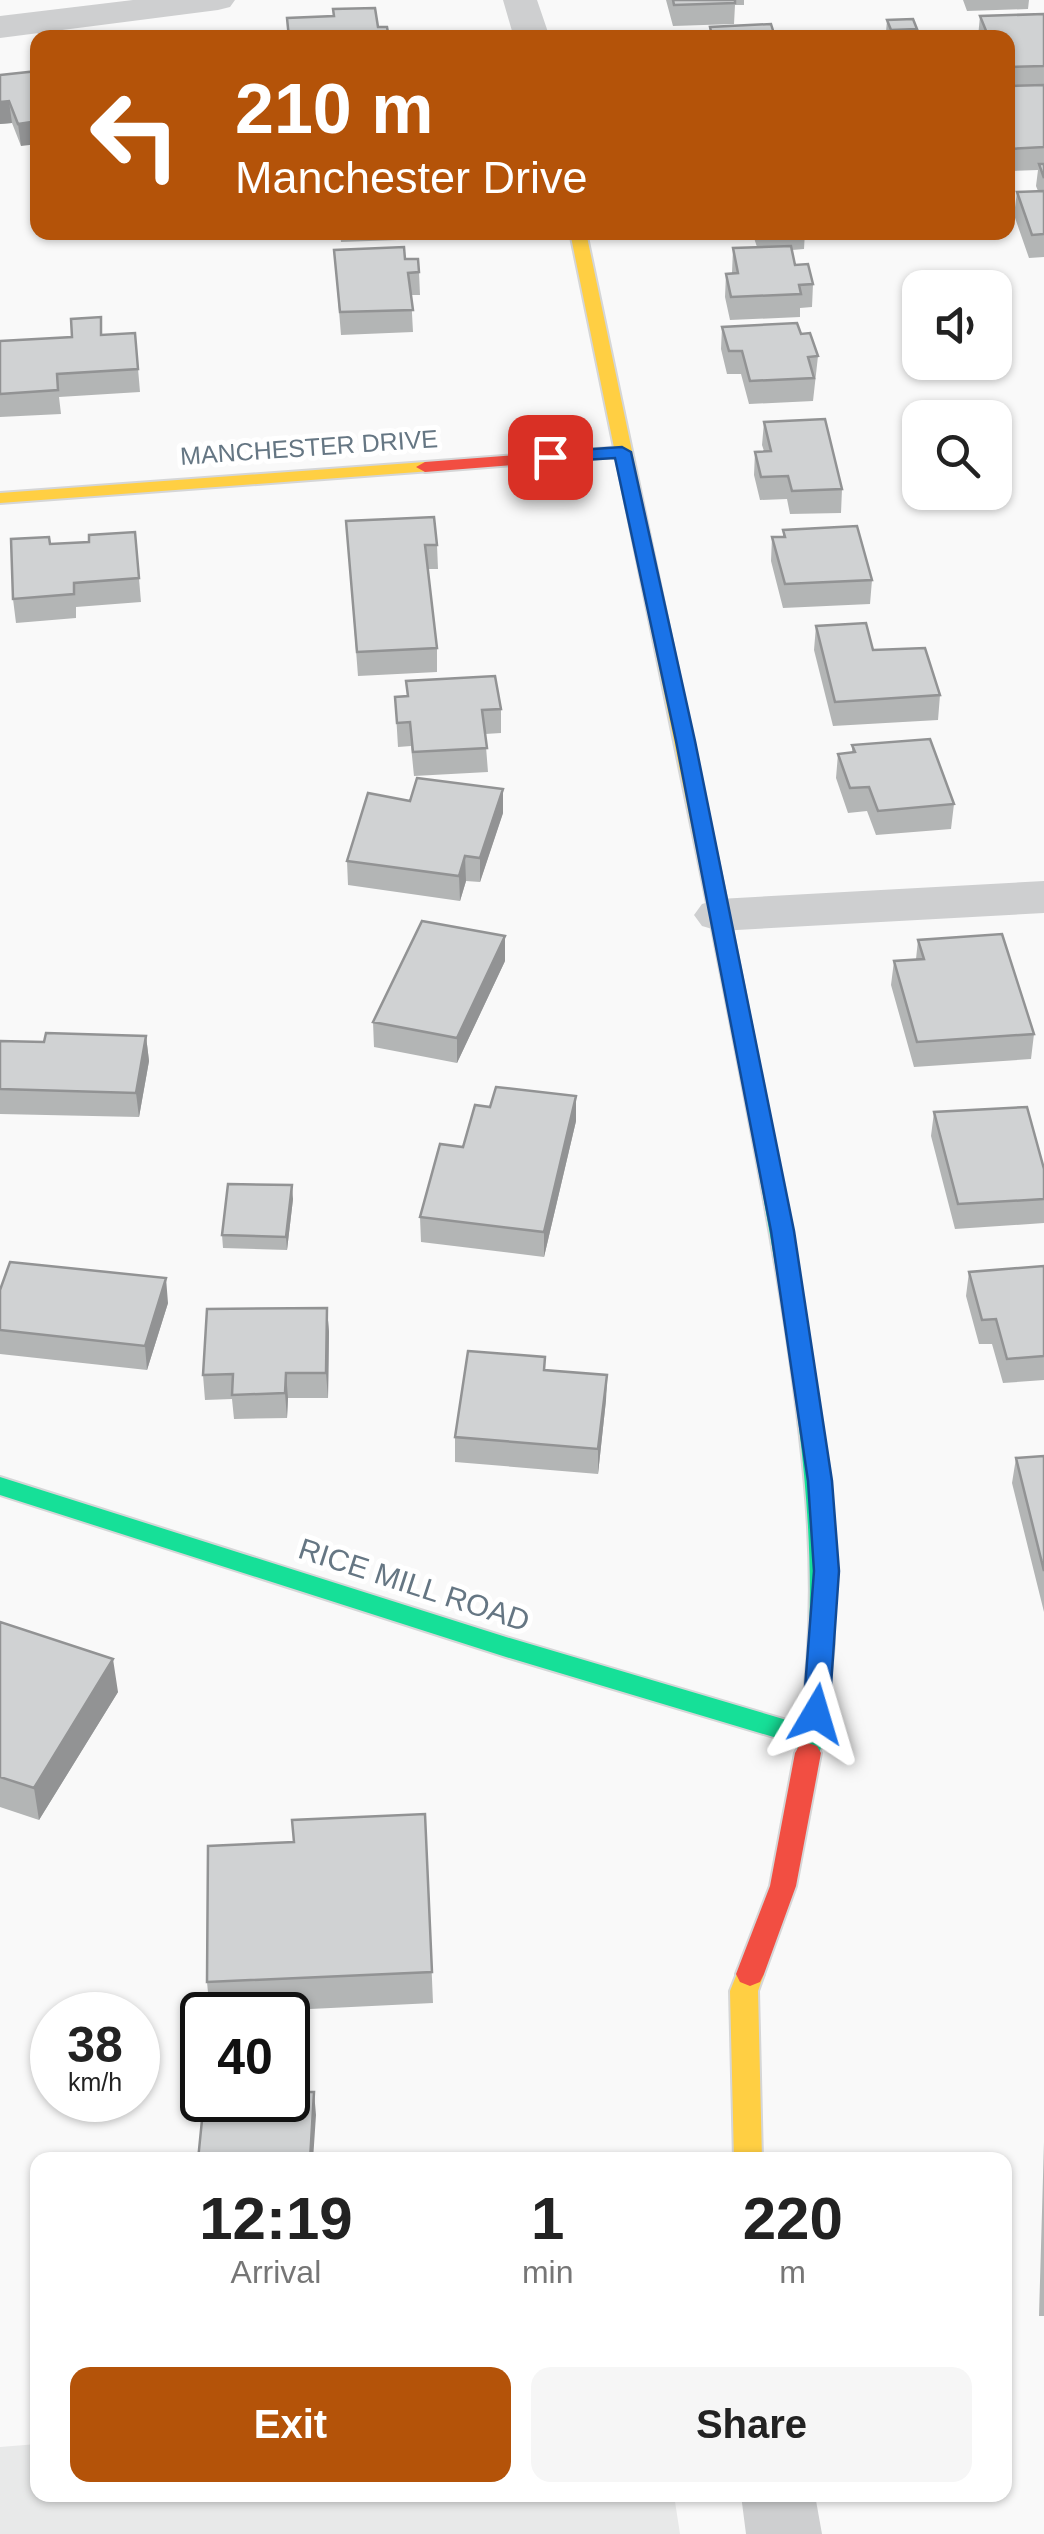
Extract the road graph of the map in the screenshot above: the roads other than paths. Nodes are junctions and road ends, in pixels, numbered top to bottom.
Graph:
1 (218, 0) edge
2 (520, 0) edge
3 (0, 27) edge
4 (529, 30) edge
5 (580, 240) edge
6 (622, 452) junction
7 (0, 498) edge
8 (1044, 897) edge
9 (719, 915) junction
10 (0, 1486) edge
11 (811, 1738) junction
12 (748, 2152) edge
13 (779, 2502) edge
14 (784, 2534) edge

1 - 3 street
2 - 4 street
5 - 6 street
6 - 7 street, MANCHESTER DRIVE
6 - 9 street
8 - 9 street
9 - 11 street
10 - 11 street, RICE MILL ROAD
11 - 12 street
13 - 14 street

